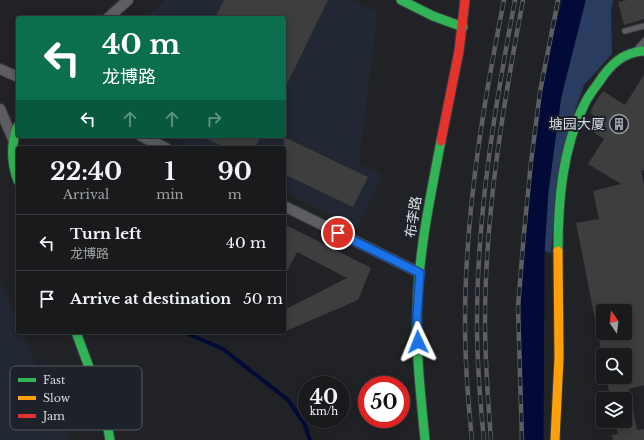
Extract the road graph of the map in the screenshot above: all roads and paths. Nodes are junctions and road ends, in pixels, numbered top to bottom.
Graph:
1 (128, 0) edge
2 (401, 0) edge
3 (465, 0) edge
4 (110, 16) edge
5 (644, 26) edge
6 (463, 27) junction
7 (625, 31) dead end
8 (644, 41) edge
9 (639, 52) edge
10 (0, 70) edge
11 (16, 76) edge
12 (0, 109) edge
13 (16, 131) edge
14 (145, 138) edge
15 (13, 139) junction
16 (162, 146) edge
17 (16, 174) edge
18 (286, 207) edge
19 (420, 273) junction
20 (77, 334) edge
21 (89, 366) edge
22 (108, 430) edge
23 (110, 440) edge
24 (425, 440) edge
25 (554, 440) edge

1 - 4 street
2 - 6 street
3 - 6 street, 布李路
5 - 7 lane
6 - 19 street, 布李路
8 - 9 lane
9 - 25 street
10 - 11 street
12 - 15 street
13 - 15 street
14 - 16 street
15 - 17 street
18 - 19 street
19 - 24 street, 布李路
20 - 21 street
22 - 23 street

